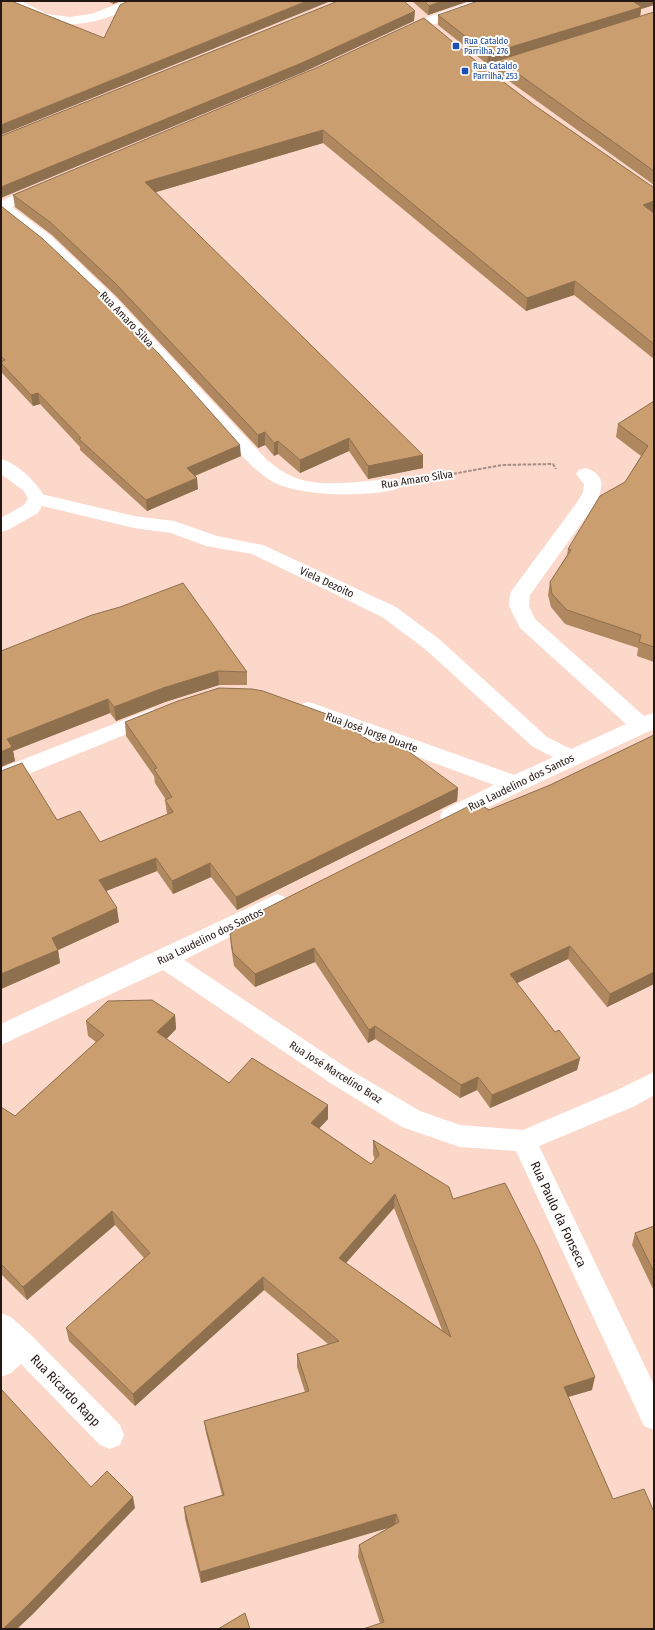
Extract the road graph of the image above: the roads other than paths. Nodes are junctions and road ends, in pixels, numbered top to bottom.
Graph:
1 (11, 1) edge
2 (136, 1) edge
3 (487, 1) edge
4 (413, 12) edge
5 (424, 23) junction
6 (436, 32) edge
7 (388, 40) edge
8 (543, 53) edge
9 (472, 62) edge
10 (484, 72) junction
11 (496, 81) edge
12 (52, 184) edge
13 (1, 206) edge
14 (1, 465) edge
15 (585, 474) road end
16 (391, 485) road end
17 (37, 498) junction
18 (1, 526) edge
19 (288, 703) edge
20 (172, 708) edge
21 (648, 723) edge
22 (571, 758) junction
23 (1, 777) edge
24 (515, 784) junction
25 (431, 826) edge
26 (298, 892) edge
27 (164, 959) junction
28 (1, 1035) edge
29 (654, 1083) edge
30 (524, 1141) junction
31 (1, 1326) edge
32 (22, 1345) junction
33 (1, 1364) edge
34 (654, 1416) edge
35 (110, 1435) dead end

1 - 2 street
3 - 5 street
4 - 5 street
5 - 6 street
5 - 7 street
8 - 10 street
9 - 10 street
10 - 11 street
12 - 13 street
13 - 16 street, Rua Amaro Silva
14 - 17 street
15 - 21 street
17 - 18 street
17 - 22 street, Viela Dezoito
19 - 24 street, Rua José Jorge Duarte
20 - 23 street
21 - 22 street, Rua Laudelino dos Santos
22 - 24 street, Rua Laudelino dos Santos
24 - 25 street, Rua Laudelino dos Santos
26 - 27 street, Rua Laudelino dos Santos
27 - 28 street, Rua Laudelino dos Santos
27 - 30 street, Rua José Marcelino Braz
29 - 30 street
30 - 34 street, Rua Paulo da Fonseca
31 - 32 street, Rua Ricardo Rapp
32 - 33 street, Rua Ricardo Rapp
32 - 35 street, Rua Ricardo Rapp

